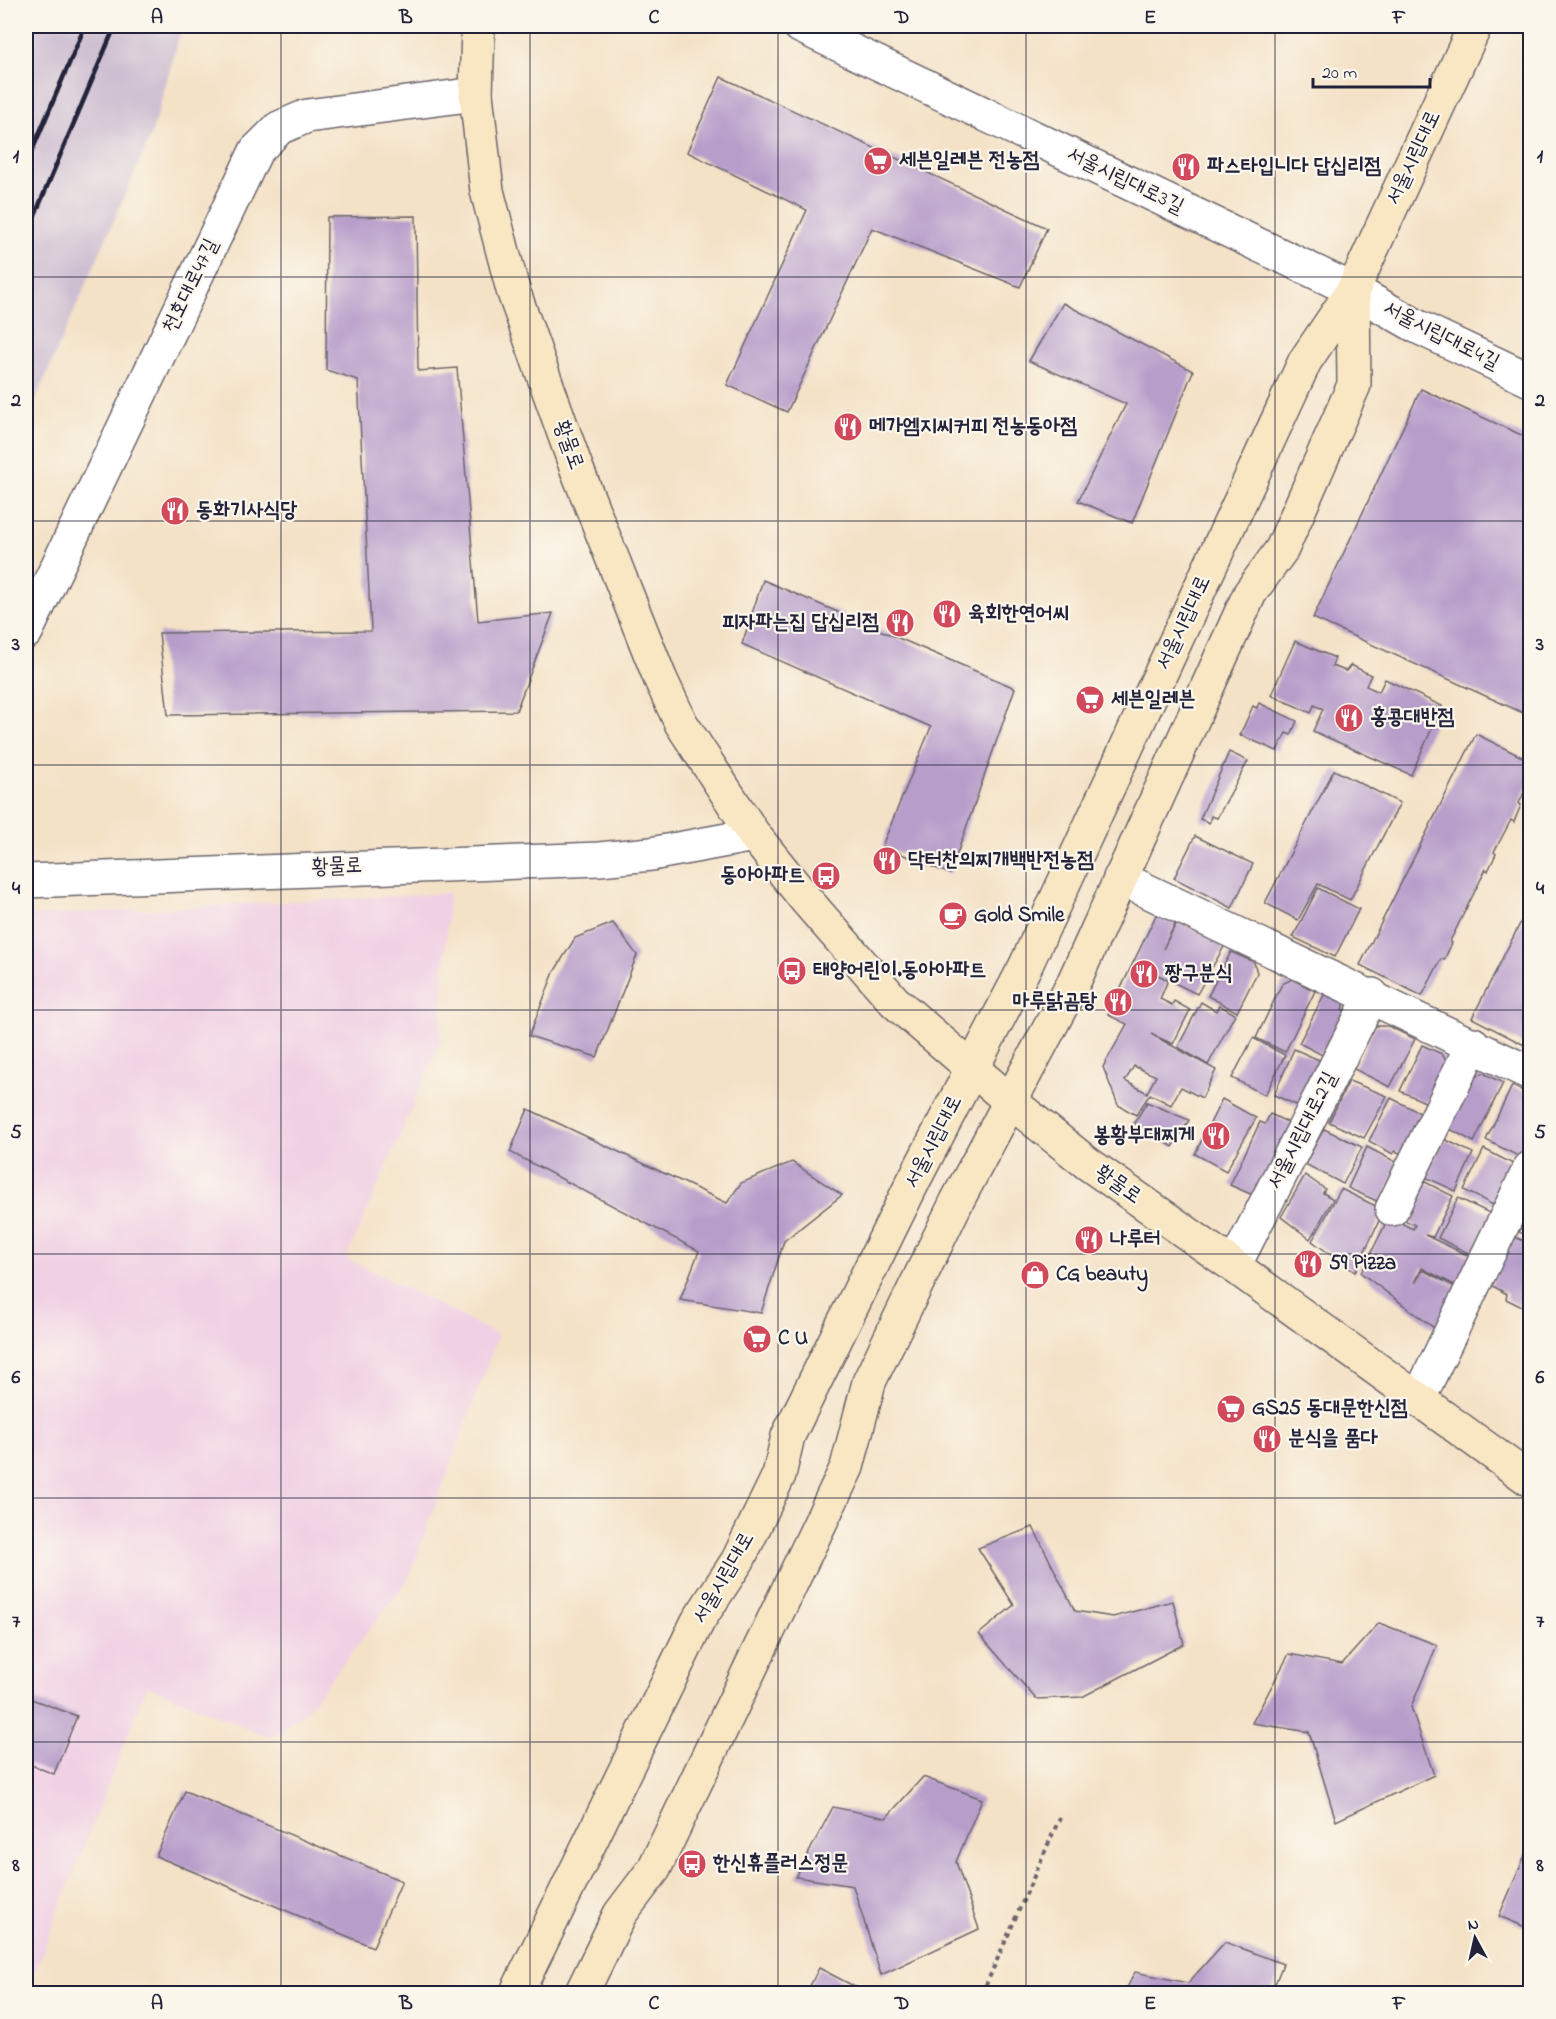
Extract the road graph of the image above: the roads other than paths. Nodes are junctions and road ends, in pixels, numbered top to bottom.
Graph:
1 (478, 26) edge
2 (800, 26) edge
3 (1475, 26) edge
4 (477, 94) junction
5 (1353, 290) junction
6 (1530, 380) edge
7 (26, 632) edge
8 (754, 835) junction
9 (1120, 878) junction
10 (26, 880) edge
11 (1372, 995) junction
12 (1473, 1044) junction
13 (972, 1068) junction
14 (1530, 1072) edge
15 (1010, 1101) junction
16 (1530, 1168) edge
17 (1392, 1209) dead end
18 (1234, 1266) junction
19 (1418, 1400) junction
20 (1528, 1472) edge
21 (516, 1994) edge
22 (581, 1994) edge

1 - 4 main road, 황물로
2 - 5 street, 서울시립대로3길
3 - 5 main road, 서울시립대로
4 - 7 street, 천호대로47길
4 - 8 main road, 황물로
5 - 6 street, 서울시립대로4길
5 - 9 main road, 서울시립대로
5 - 13 main road, 서울시립대로
8 - 10 street, 황물로
8 - 13 main road, 황물로
9 - 11 street
9 - 15 main road, 서울시립대로
11 - 12 street
11 - 18 street, 서울시립대로2길
12 - 14 street
12 - 17 street
13 - 15 main road, 황물로
13 - 21 main road, 서울시립대로
15 - 18 main road, 황물로
15 - 22 main road, 서울시립대로
16 - 19 street
18 - 19 main road, 황물로
19 - 20 main road, 황물로

